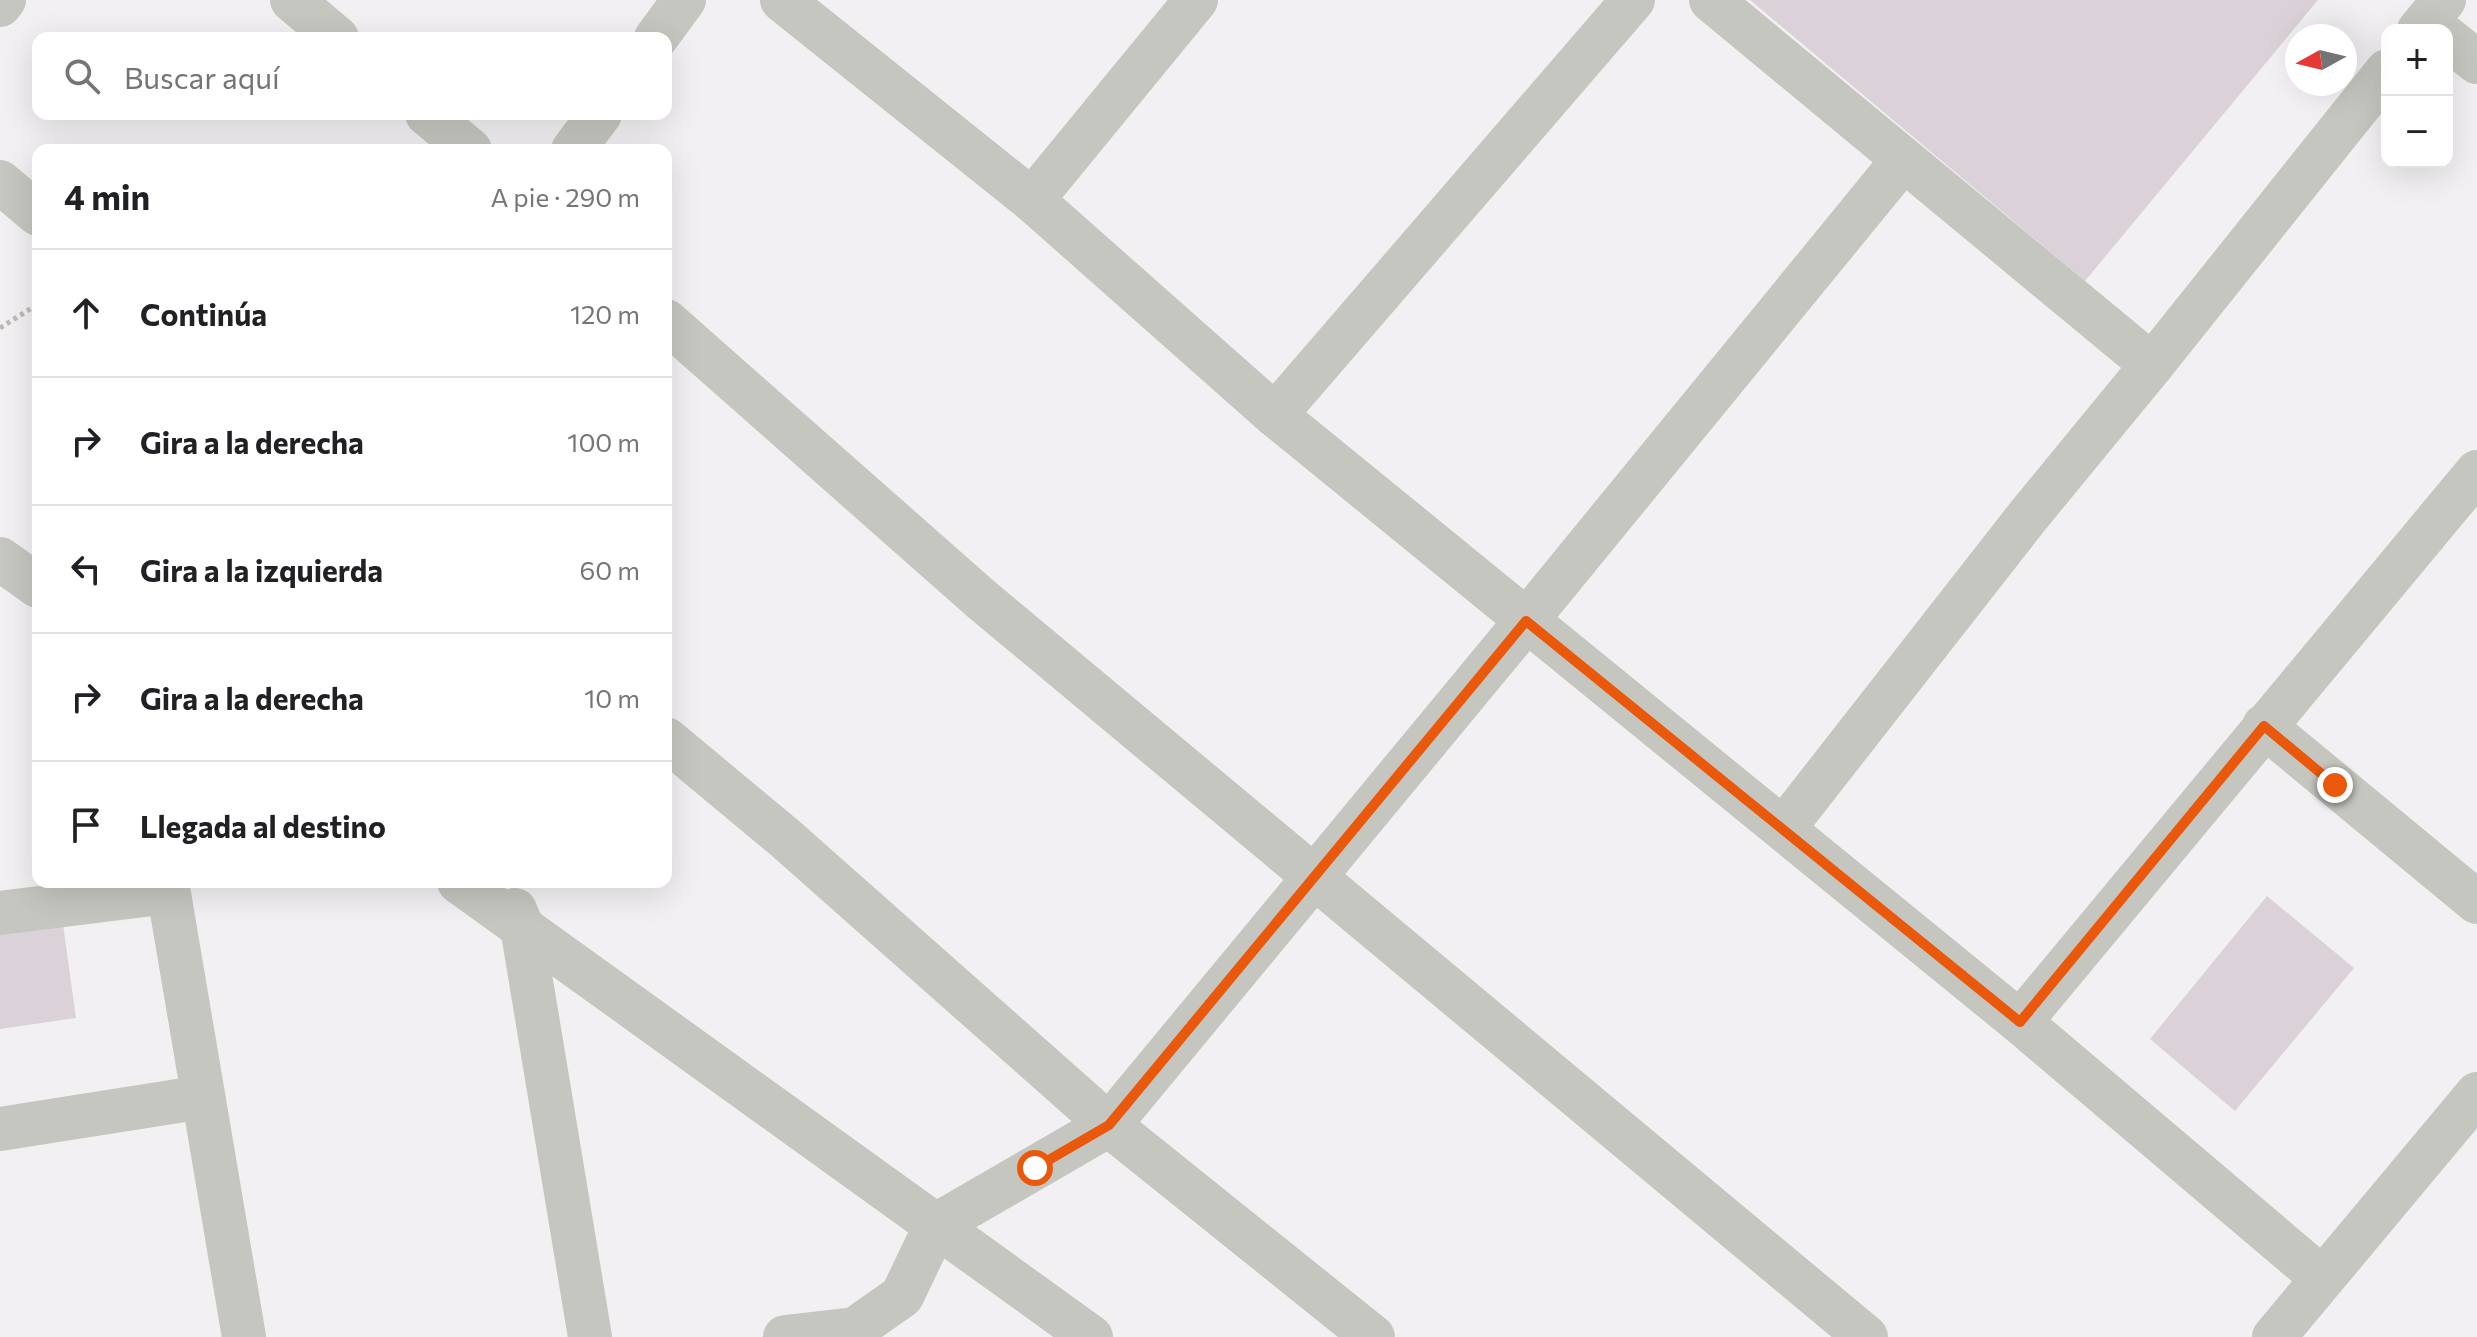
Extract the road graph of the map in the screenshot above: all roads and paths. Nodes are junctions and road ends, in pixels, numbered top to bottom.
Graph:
1 (4, 0) edge
2 (292, 0) edge
3 (684, 0) edge
4 (782, 0) edge
5 (1196, 0) edge
6 (1633, 0) edge
7 (1711, 0) edge
8 (0, 5) edge
9 (330, 32) edge
10 (660, 32) edge
11 (2453, 40) edge
12 (2477, 62) edge
13 (2381, 79) edge
14 (434, 120) edge
15 (596, 120) edge
16 (463, 144) edge
17 (578, 144) edge
18 (1903, 160) junction
19 (0, 182) edge
20 (1032, 200) junction
21 (32, 209) edge
22 (32, 308) edge
23 (672, 326) edge
24 (0, 328) edge
25 (2152, 365) junction
26 (1275, 415) junction
27 (2475, 479) edge
28 (1526, 621) junction
29 (2264, 726) junction
30 (672, 744) edge
31 (1784, 828) junction
32 (1314, 879) junction
33 (162, 888) edge
34 (168, 888) edge
35 (467, 888) edge
36 (506, 888) edge
37 (2477, 902) edge
38 (0, 913) edge
39 (522, 927) junction
40 (2020, 1022) junction
41 (2477, 1094) edge
42 (203, 1097) junction
43 (1109, 1125) junction
44 (0, 1129) edge
45 (936, 1225) junction
46 (2322, 1278) junction
47 (905, 1316) edge
48 (244, 1337) edge
49 (590, 1337) edge
50 (785, 1337) edge
51 (1091, 1337) edge
52 (1373, 1337) edge
53 (1866, 1337) edge
54 (2274, 1337) edge

1 - 8 street
2 - 9 street
3 - 10 street
4 - 20 street
5 - 20 street
6 - 26 street
7 - 18 street
11 - 12 street
13 - 25 street
14 - 16 street
15 - 17 street
18 - 25 street
18 - 28 street
19 - 21 street
20 - 26 street
22 - 24 path
23 - 32 street
25 - 31 street
26 - 28 street
27 - 29 street
28 - 31 street
28 - 32 street
29 - 37 street
29 - 40 street
30 - 43 street
31 - 40 street
32 - 43 street
32 - 53 street
33 - 38 street
34 - 42 street
35 - 39 street
36 - 39 street
39 - 45 street
39 - 49 street
40 - 46 street
41 - 46 street
42 - 44 street
42 - 48 street
43 - 45 street
43 - 52 street
45 - 47 street
45 - 51 street
46 - 54 street
47 - 50 street

